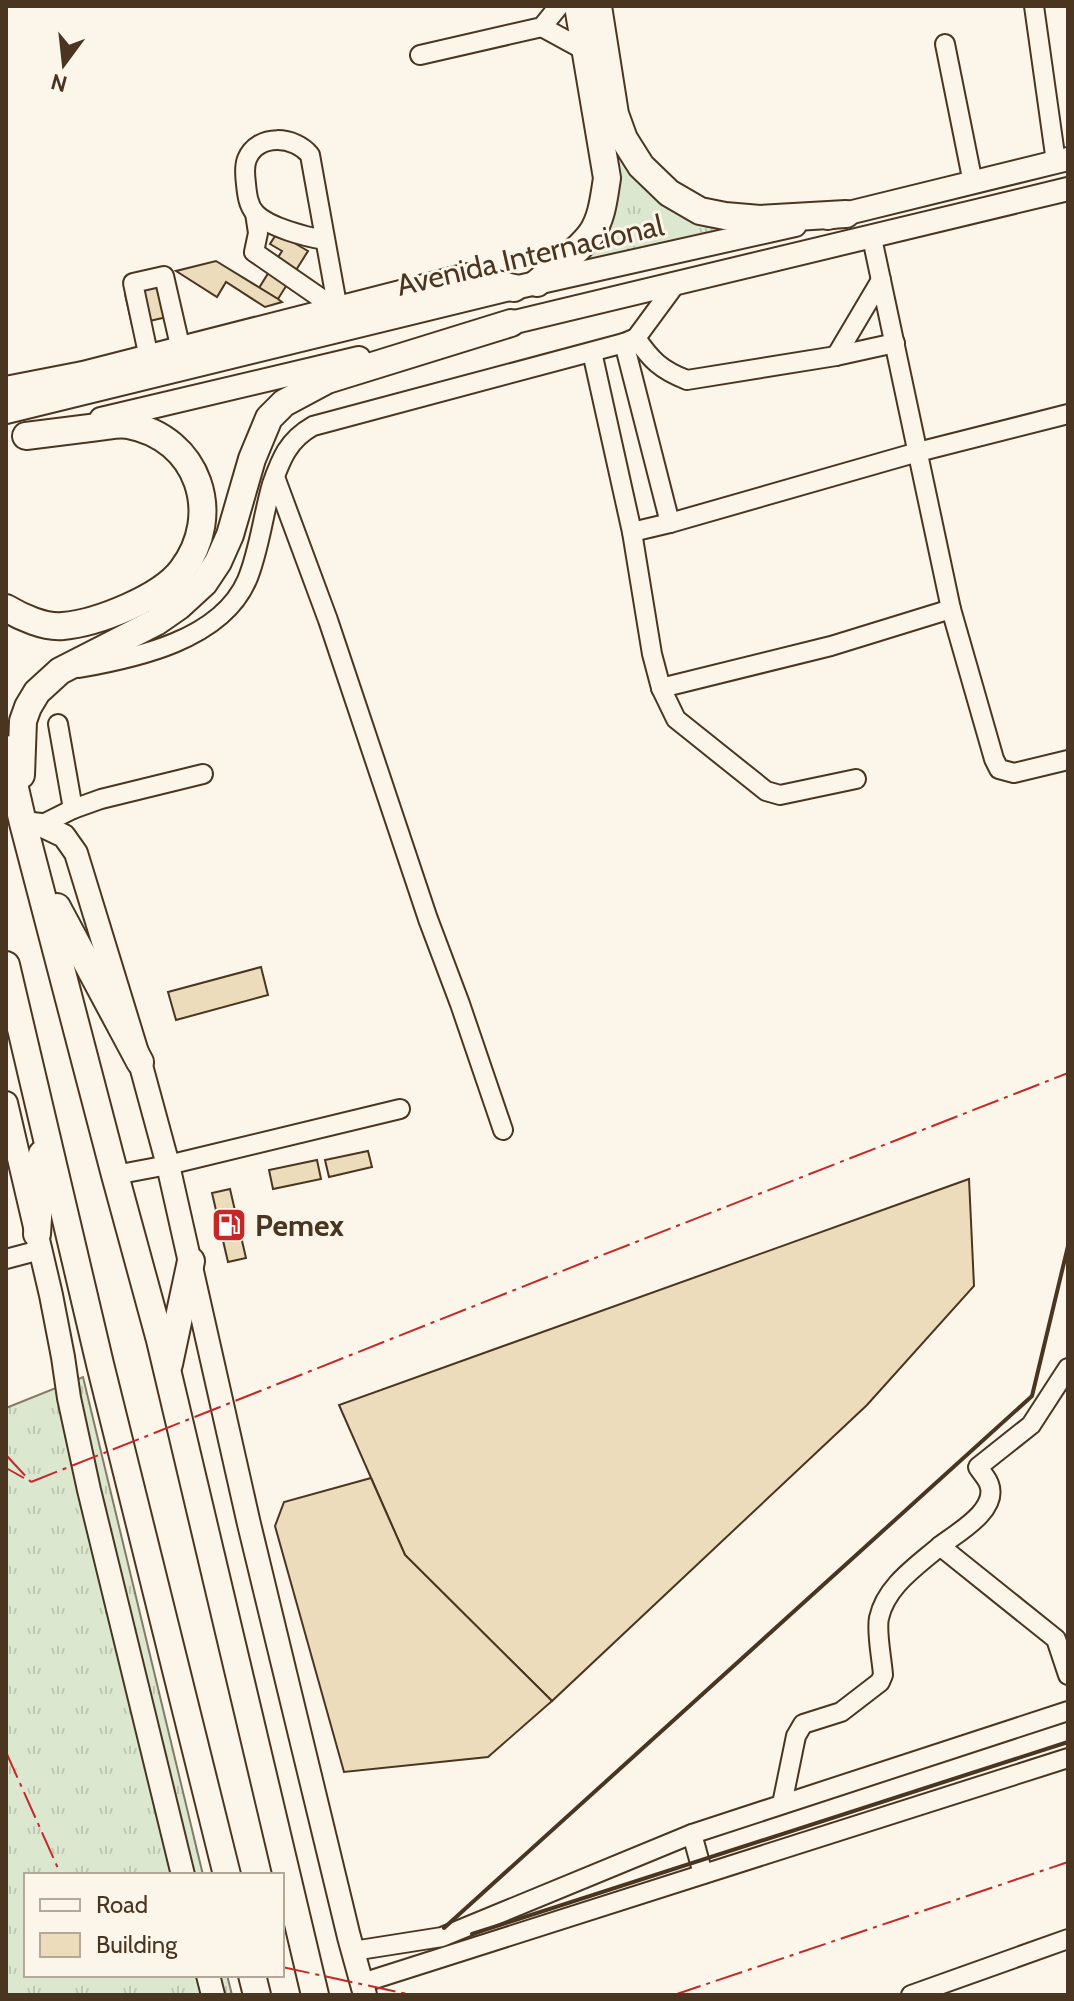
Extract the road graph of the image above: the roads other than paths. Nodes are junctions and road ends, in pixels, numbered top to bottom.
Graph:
1 (559, 6) edge
2 (578, 6) edge
3 (598, 6) edge
4 (1034, 6) edge
5 (542, 27) junction
6 (945, 44) dead end
7 (586, 51) junction
8 (420, 55) dead end
9 (1062, 161) edge
10 (973, 183) junction
11 (1068, 189) edge
12 (255, 213) junction
13 (846, 214) junction
14 (872, 238) junction
15 (325, 240) junction
16 (881, 280) junction
17 (526, 285) junction
18 (675, 285) junction
19 (338, 310) junction
20 (511, 323) junction
21 (630, 341) junction
22 (895, 343) junction
23 (181, 350) junction
24 (592, 352) junction
25 (836, 356) junction
26 (149, 358) junction
27 (6, 390) edge
28 (6, 412) edge
29 (1068, 414) edge
30 (16, 438) edge
31 (918, 452) junction
32 (275, 477) junction
33 (670, 523) junction
34 (632, 532) junction
35 (6, 608) edge
36 (951, 609) junction
37 (60, 671) junction
38 (661, 688) junction
39 (58, 724) dead end
40 (6, 749) edge
41 (1068, 760) edge
42 (203, 774) dead end
43 (856, 779) dead end
44 (73, 809) junction
45 (28, 819) junction
46 (36, 867) junction
47 (6, 965) edge
48 (140, 1062) junction
49 (6, 1103) edge
50 (400, 1109) dead end
51 (44, 1126) junction
52 (503, 1130) dead end
53 (168, 1165) junction
54 (115, 1175) junction
55 (38, 1242) junction
56 (6, 1259) edge
57 (191, 1261) junction
58 (1068, 1368) edge
59 (168, 1372) junction
60 (940, 1546) junction
61 (1068, 1675) edge
62 (1068, 1711) edge
63 (1068, 1758) edge
64 (782, 1804) junction
65 (692, 1834) junction
66 (183, 1873) edge
67 (227, 1873) edge
68 (703, 1874) junction
69 (1068, 1939) edge
70 (353, 1951) junction
71 (364, 1989) edge
72 (315, 1995) edge
73 (911, 1995) edge

1 - 5 street
2 - 7 highway
3 - 13 highway
4 - 9 street
5 - 7 street
5 - 8 street
6 - 10 street
7 - 17 highway
9 - 10 main road, Avenida Internacional
10 - 13 main road, Avenida Internacional
11 - 14 main road, Avenida Internacional
12 - 15 street
12 - 15 street
12 - 19 street
13 - 17 main road, Avenida Internacional
14 - 16 street
14 - 18 main road, Avenida Internacional
15 - 19 street
16 - 22 street
16 - 25 street
17 - 19 highway
17 - 28 main road, Avenida Internacional
18 - 20 main road, Avenida Internacional
18 - 21 street
19 - 23 highway
20 - 30 main road, Avenida Internacional
20 - 37 highway
21 - 24 street
21 - 25 street
21 - 33 street
22 - 25 street
22 - 31 street
23 - 26 highway
23 - 26 street
24 - 32 street
24 - 34 street
26 - 27 highway
29 - 31 street
30 - 35 highway
31 - 33 street
31 - 36 street
32 - 37 street
32 - 52 street
33 - 34 street
34 - 38 street
36 - 38 street
36 - 41 street
37 - 45 highway
38 - 43 street
39 - 44 street
40 - 45 highway
42 - 44 street
44 - 45 street
45 - 46 highway
45 - 48 main road
46 - 48 highway
46 - 54 highway
47 - 51 highway
48 - 53 main road
49 - 55 main road
50 - 53 street
51 - 55 highway
51 - 67 highway
53 - 54 street
53 - 57 main road
54 - 59 highway
55 - 56 street
55 - 66 main road
57 - 59 highway
57 - 70 main road
58 - 60 street
59 - 72 highway
60 - 61 street
60 - 64 street
62 - 64 street
63 - 68 street
64 - 65 street
65 - 68 street
65 - 70 street
68 - 71 street
69 - 73 street
70 - 71 main road

